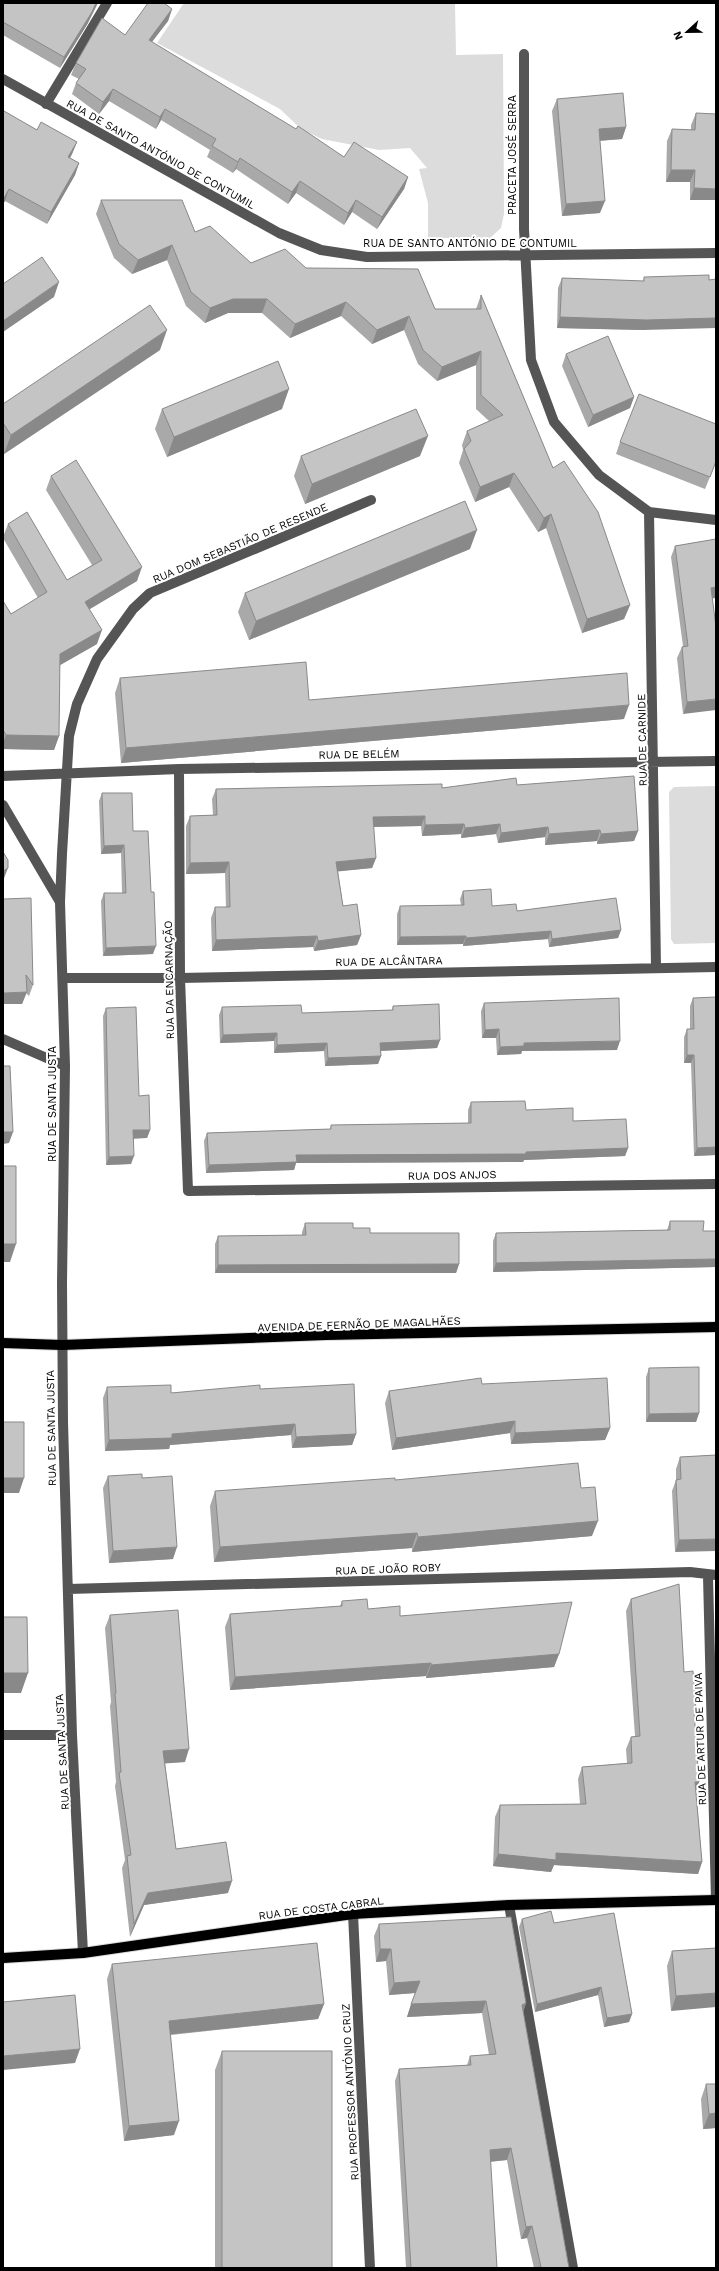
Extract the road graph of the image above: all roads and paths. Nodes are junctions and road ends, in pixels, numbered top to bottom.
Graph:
1 (107, 3) edge
2 (524, 54) dead end
3 (3, 79) edge
4 (46, 104) junction
5 (716, 253) edge
6 (526, 256) junction
7 (372, 500) dead end
8 (649, 512) junction
9 (716, 520) edge
10 (654, 761) junction
11 (716, 761) edge
12 (179, 769) junction
13 (67, 772) junction
14 (3, 776) edge
15 (3, 805) edge
16 (60, 902) junction
17 (656, 967) junction
18 (716, 967) edge
19 (63, 978) junction
20 (180, 978) junction
21 (3, 1039) edge
22 (65, 1066) junction
23 (716, 1184) edge
24 (188, 1191) joint
25 (716, 1327) edge
26 (3, 1343) edge
27 (62, 1345) junction
28 (712, 1576) edge
29 (68, 1589) junction
30 (713, 1651) edge
31 (3, 1735) edge
32 (72, 1735) junction
33 (716, 1900) edge
34 (509, 1905) junction
35 (353, 1914) junction
36 (83, 1953) junction
37 (3, 1958) edge
38 (370, 2268) edge
39 (573, 2268) edge

1 - 4 street
2 - 6 street, PRACETA JOSÉ SERRA
3 - 4 street, RUA DE SANTO ANTÓNIO DE CONTUMIL
4 - 6 street, RUA DE SANTO ANTÓNIO DE CONTUMIL
5 - 6 street, RUA DE SANTO ANTÓNIO DE CONTUMIL
6 - 8 street, PRACETA JOSÉ SERRA
7 - 13 street, RUA DOM SEBASTIÃO DE RESENDE
8 - 9 street
8 - 10 street, RUA DE CARNIDE
10 - 11 street, RUA DE BELÉM
10 - 12 street, RUA DE BELÉM
10 - 17 street, RUA DE CARNIDE
12 - 13 street, RUA DE BELÉM
12 - 20 street, RUA DA ENCARNAÇÃO
13 - 14 street, RUA DE BELÉM
13 - 16 street, RUA DE SANTA JUSTA
15 - 16 street, RUA DE SANTA JUSTA
16 - 19 street, RUA DE SANTA JUSTA
17 - 18 street, RUA DE ALCÂNTARA
17 - 20 street, RUA DE ALCÂNTARA
19 - 20 street, RUA DE ALCÂNTARA
19 - 22 street, RUA DE SANTA JUSTA
20 - 24 street, RUA DA ENCARNAÇÃO
21 - 22 street
22 - 27 street, RUA DE SANTA JUSTA
23 - 24 street, RUA DOS ANJOS
25 - 27 main road, AVENIDA DE FERNÃO DE MAGALHÃES
26 - 27 main road, AVENIDA DE FERNÃO DE MAGALHÃES
27 - 29 street, RUA DE SANTA JUSTA
28 - 29 street, RUA DE JOÃO ROBY
28 - 30 street, RUA DE ARTUR DE PAIVA
29 - 32 street, RUA DE SANTA JUSTA
30 - 33 street, RUA DE ARTUR DE PAIVA
31 - 32 street
32 - 36 street, RUA DE SANTA JUSTA
33 - 34 main road, RUA DE COSTA CABRAL
34 - 35 main road, RUA DE COSTA CABRAL
34 - 39 street
35 - 36 main road, RUA DE COSTA CABRAL
35 - 38 street, RUA PROFESSOR ANTÓNIO CRUZ
36 - 37 main road, RUA DE COSTA CABRAL

